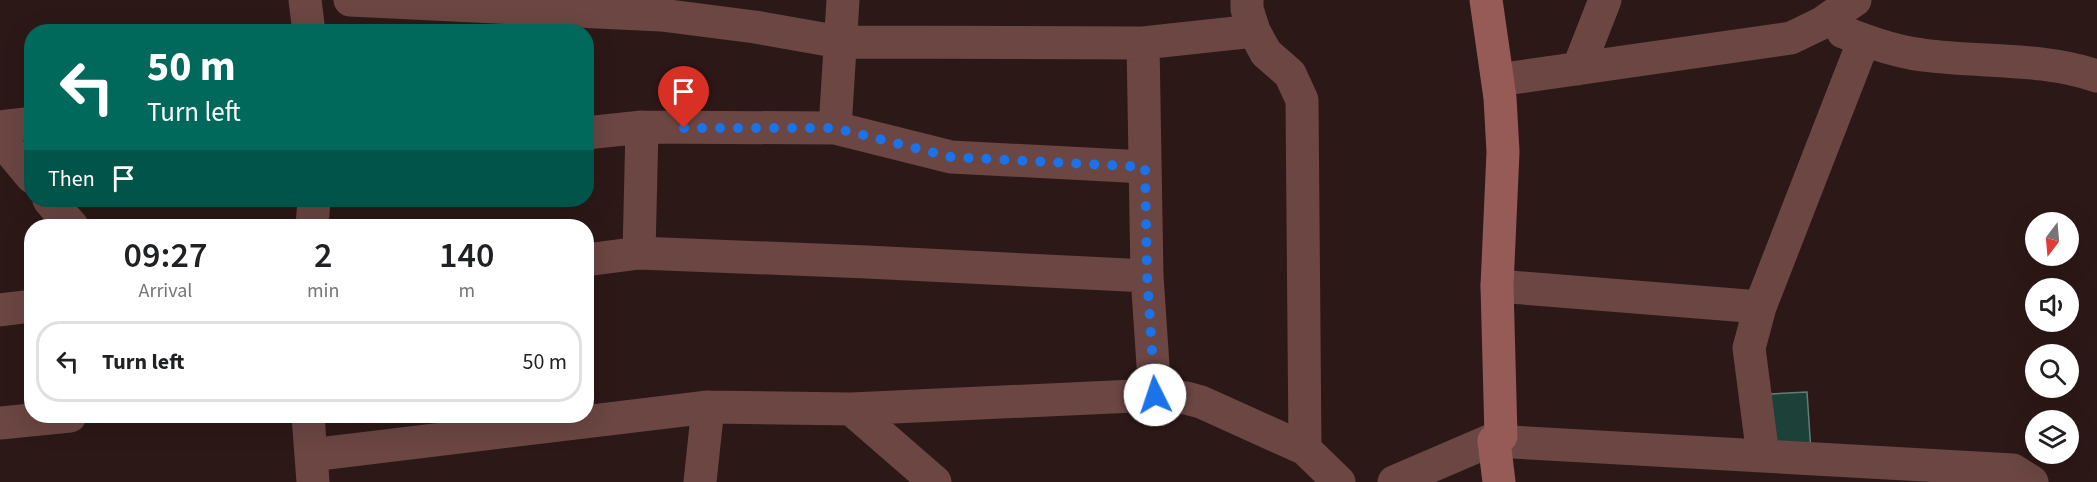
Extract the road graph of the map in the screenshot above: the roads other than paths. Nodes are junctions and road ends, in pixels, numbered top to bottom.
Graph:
1 (305, 0) edge
2 (350, 0) edge
3 (843, 0) edge
4 (1246, 0) edge
5 (1486, 0) edge
6 (1605, 0) edge
7 (1855, 0) edge
8 (441, 2) edge
9 (1822, 23) junction
10 (308, 24) edge
11 (1254, 31) junction
12 (1864, 40) junction
13 (840, 42) junction
14 (1143, 43) junction
15 (1578, 69) junction
16 (2097, 76) edge
17 (1498, 80) junction
18 (24, 124) edge
19 (0, 127) edge
20 (642, 128) junction
21 (835, 128) junction
22 (594, 133) edge
23 (0, 139) edge
24 (1145, 167) junction
25 (24, 168) edge
26 (56, 207) edge
27 (66, 219) edge
28 (639, 253) junction
29 (594, 259) edge
30 (1147, 276) junction
31 (1497, 286) junction
32 (24, 307) edge
33 (1760, 307) junction
34 (0, 310) edge
35 (1155, 395) junction
36 (708, 407) junction
37 (851, 409) junction
38 (24, 421) edge
39 (0, 423) edge
40 (309, 423) edge
41 (1498, 439) junction
42 (1305, 449) junction
43 (1763, 456) junction
44 (312, 469) edge
45 (700, 482) edge
46 (935, 482) edge
47 (1339, 482) edge
48 (1394, 482) edge
49 (1499, 482) edge
50 (2032, 482) edge

1 - 10 street
2 - 8 street
3 - 13 street
4 - 11 street
5 - 17 street
6 - 15 street
7 - 9 street
8 - 13 street
9 - 12 street
9 - 15 street
11 - 14 street
11 - 42 street
12 - 16 street
12 - 33 street
13 - 14 street
13 - 21 street
14 - 24 street
15 - 17 street
17 - 31 street
18 - 19 street
20 - 21 street
20 - 22 street
20 - 28 street
21 - 24 street
23 - 25 street
24 - 30 street
26 - 27 street
28 - 29 street
28 - 30 street
30 - 35 street
31 - 33 street
31 - 41 street
32 - 34 street
33 - 43 street
35 - 37 street
35 - 42 street
36 - 37 street
36 - 44 street
36 - 45 street
37 - 46 street
38 - 39 street
40 - 44 street
41 - 43 street
41 - 48 street
41 - 49 street
42 - 47 street
43 - 50 street

